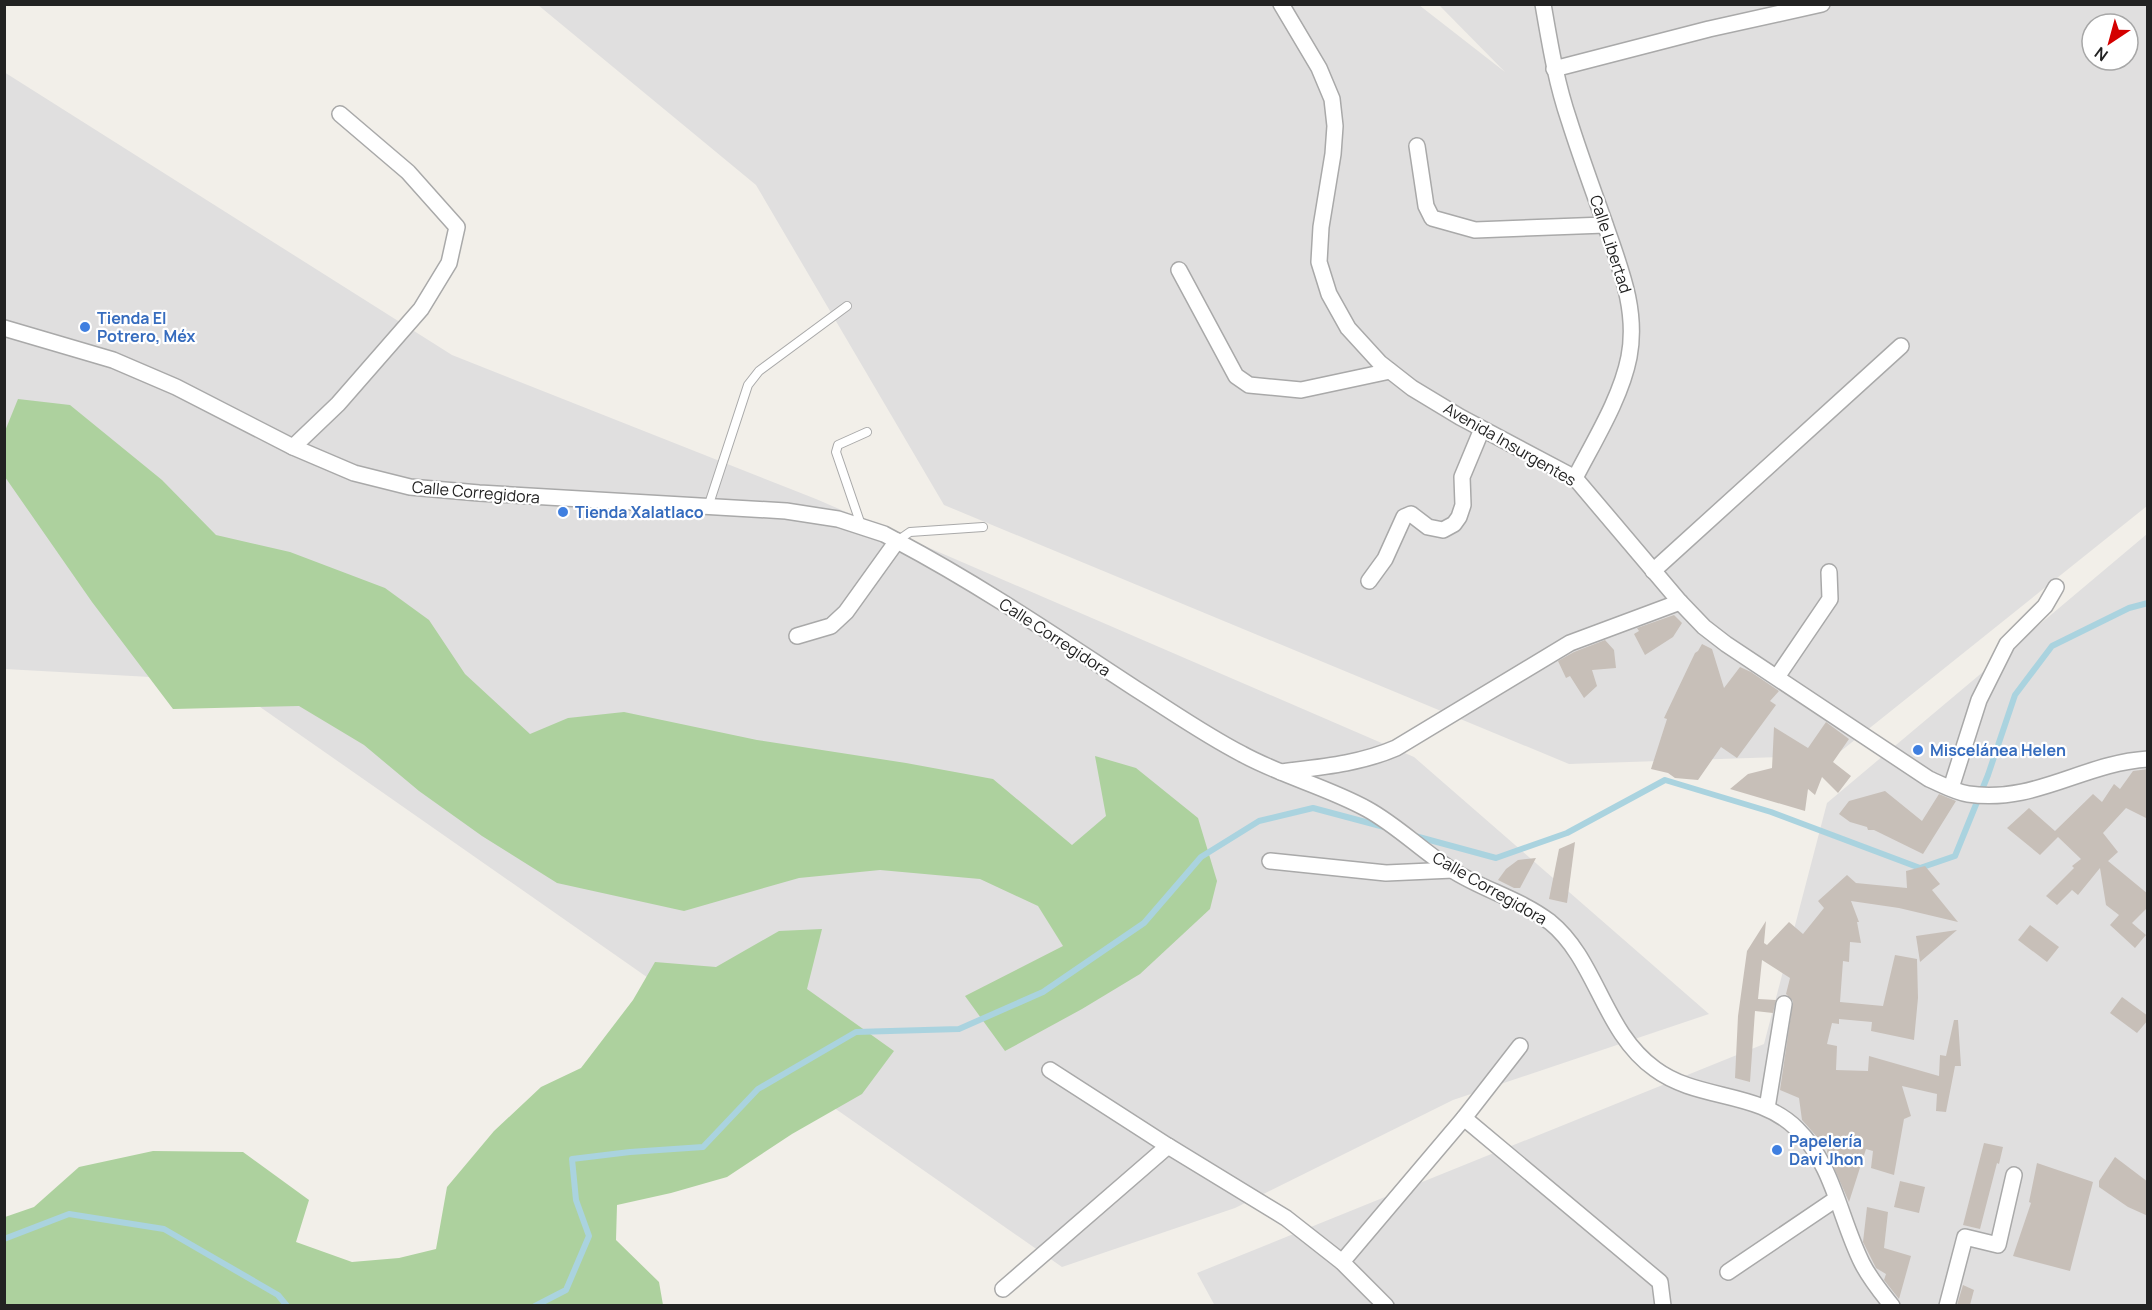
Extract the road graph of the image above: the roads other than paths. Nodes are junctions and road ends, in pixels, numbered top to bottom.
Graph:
1 (1281, 4) edge
2 (1543, 4) edge
3 (1822, 4) edge
4 (1554, 69) junction
5 (340, 114) dead end
6 (1417, 146) dead end
7 (1605, 225) junction
8 (1179, 270) dead end
9 (847, 306) dead end
10 (11, 330) edge
11 (4, 344) edge
12 (1900, 346) dead end
13 (1390, 371) junction
14 (1482, 429) junction
15 (867, 432) dead end
16 (293, 447) junction
17 (1575, 478) junction
18 (708, 507) junction
19 (861, 527) junction
20 (983, 527) dead end
21 (897, 541) junction
22 (1653, 571) junction
23 (1829, 572) dead end
24 (1369, 581) dead end
25 (2056, 587) dead end
26 (1680, 602) junction
27 (796, 636) dead end
28 (1777, 677) junction
29 (2148, 759) edge
30 (1280, 772) junction
31 (1950, 788) junction
32 (1270, 861) dead end
33 (1453, 870) junction
34 (1784, 1004) dead end
35 (1520, 1046) dead end
36 (1050, 1070) dead end
37 (1767, 1108) junction
38 (1464, 1118) junction
39 (1168, 1146) junction
40 (2014, 1174) dead end
41 (1836, 1198) junction
42 (1342, 1262) junction
43 (1728, 1272) dead end
44 (1003, 1289) dead end
45 (1386, 1305) edge
46 (1663, 1305) edge
47 (1891, 1305) edge
48 (1947, 1305) edge

1 - 13 street, Avenida Insurgentes
2 - 4 street, Calle Libertad
3 - 4 street
4 - 7 street, Calle Libertad
5 - 16 street
6 - 7 street
7 - 17 street, Calle Libertad
8 - 13 street
9 - 18 lane
10 - 11 street
10 - 16 street, Calle Corregidora
12 - 22 street
13 - 14 street, Avenida Insurgentes
14 - 17 street, Avenida Insurgentes
14 - 24 street
15 - 19 lane
16 - 18 street, Calle Corregidora
17 - 22 street, Avenida Insurgentes
18 - 19 street, Calle Corregidora
19 - 21 street, Calle Corregidora
20 - 21 lane
21 - 27 street
21 - 30 street, Calle Corregidora
22 - 26 street, Avenida Insurgentes
23 - 28 street
25 - 31 street
26 - 28 street, Avenida Insurgentes
26 - 30 street
28 - 31 street, Avenida Insurgentes
29 - 31 street, Avenida Insurgentes
30 - 33 street, Calle Corregidora
32 - 33 street
33 - 37 street, Calle Corregidora
34 - 37 street
35 - 38 street
36 - 39 street
37 - 41 street, Calle Corregidora
38 - 42 street
38 - 46 street
39 - 42 street
39 - 44 street
40 - 48 street
41 - 43 street
41 - 47 street, Calle Corregidora
42 - 45 street

